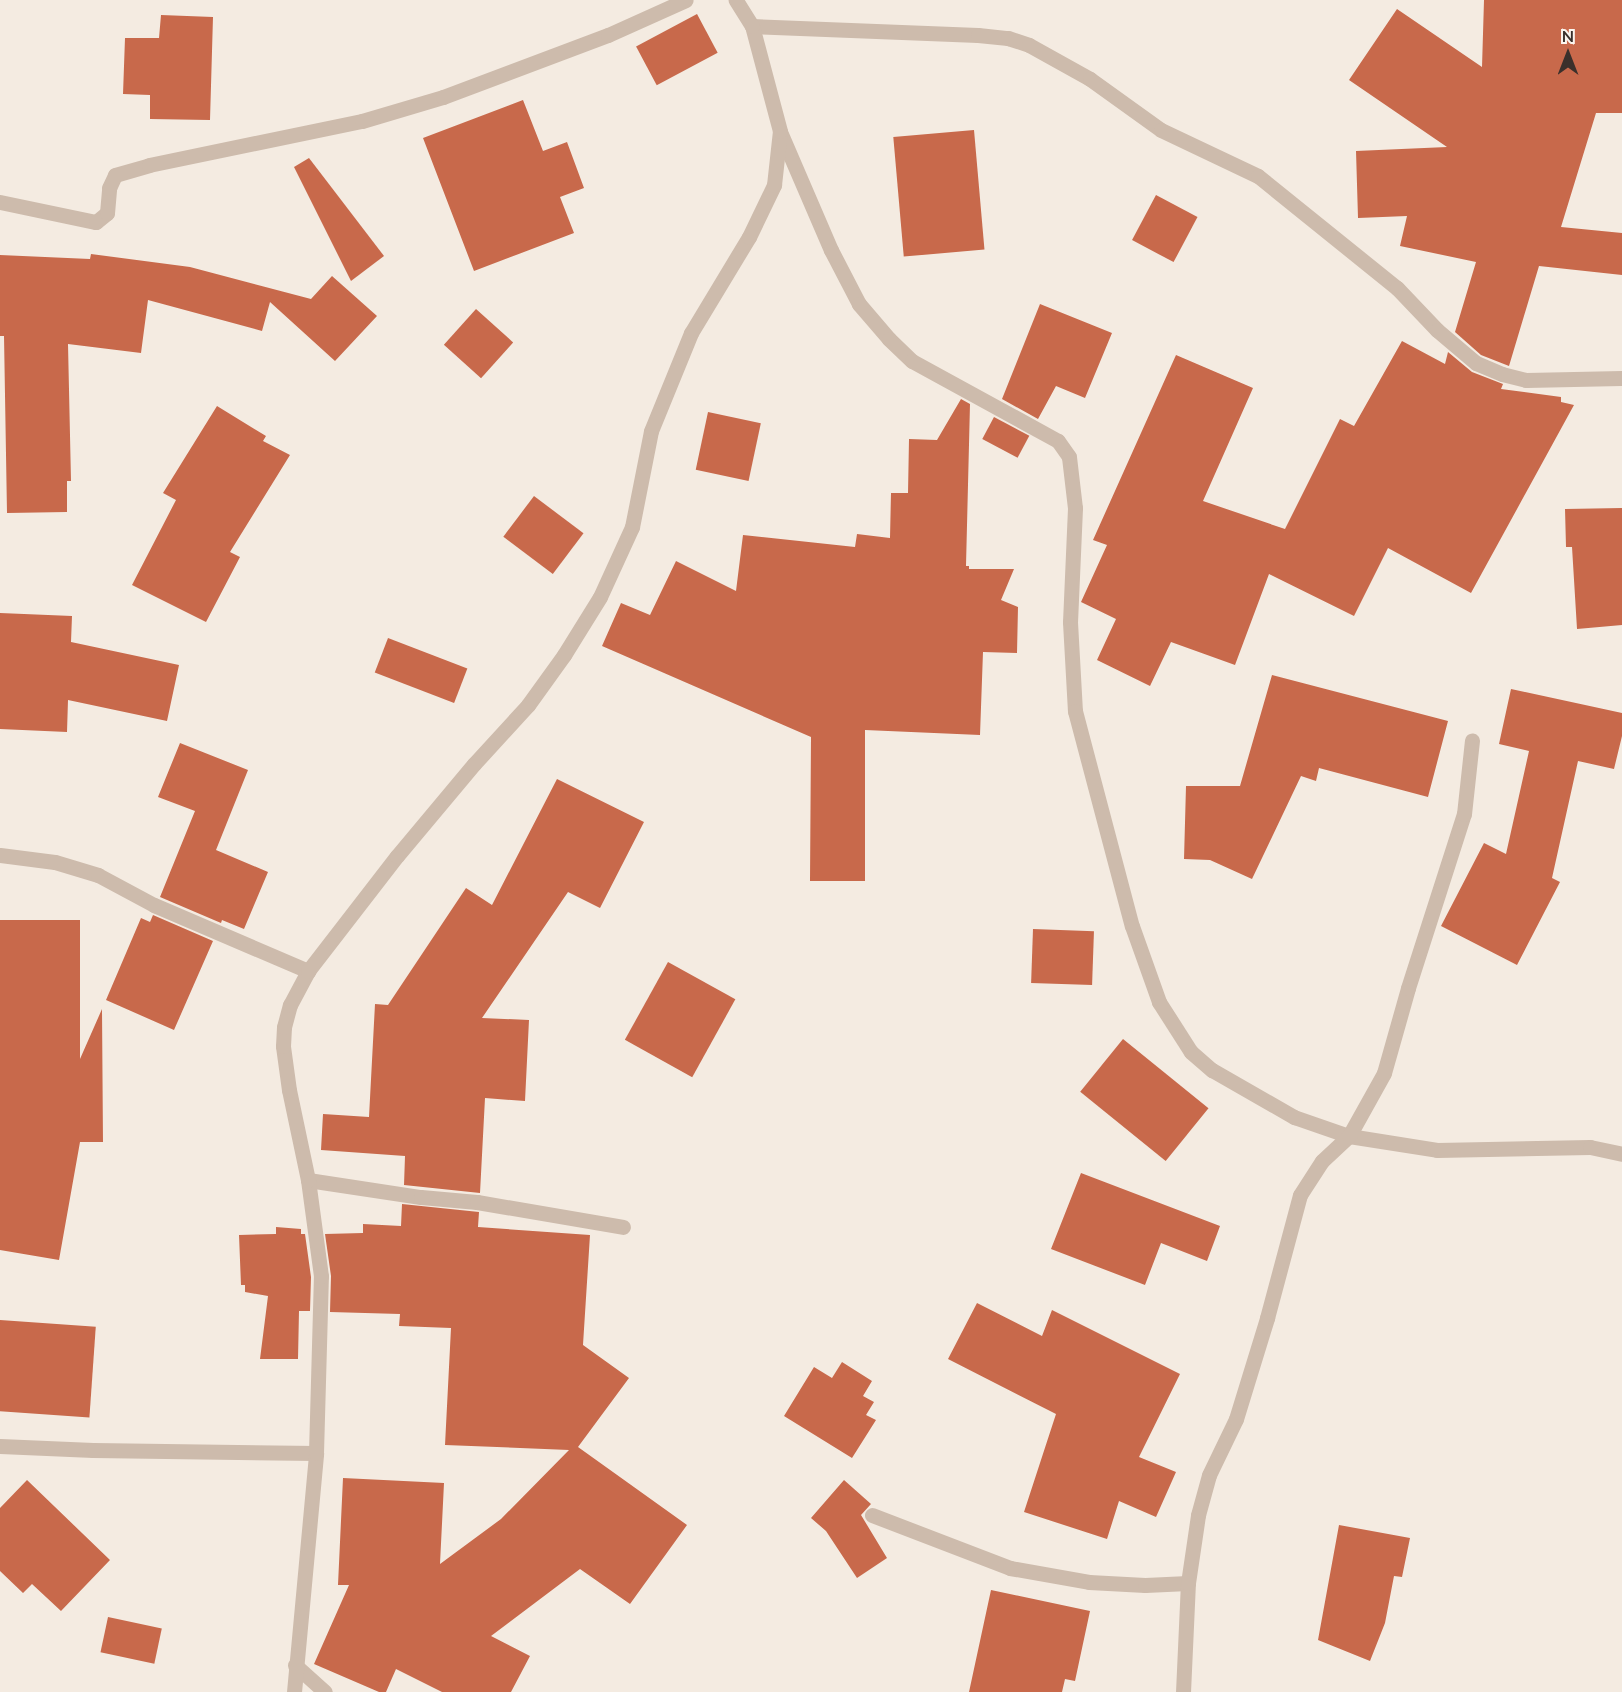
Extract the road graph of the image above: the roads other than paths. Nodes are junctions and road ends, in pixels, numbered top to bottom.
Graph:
1 (686, 0) edge
2 (736, 0) edge
3 (752, 26) junction
4 (780, 131) junction
5 (0, 202) edge
6 (1622, 378) edge
7 (1472, 740) dead end
8 (0, 855) edge
9 (308, 971) junction
10 (1349, 1136) junction
11 (1622, 1154) edge
12 (308, 1180) junction
13 (623, 1227) dead end
14 (0, 1446) edge
15 (316, 1453) junction
16 (872, 1515) dead end
17 (1188, 1583) junction
18 (295, 1665) junction
19 (294, 1692) edge
20 (325, 1692) edge
21 (1182, 1692) edge

1 - 5 street
2 - 3 street
3 - 4 street
3 - 6 street
4 - 9 street
4 - 10 street
7 - 10 street
8 - 9 street
9 - 12 street
10 - 11 street
10 - 17 street
12 - 13 street
12 - 15 street
14 - 15 street
15 - 18 street
16 - 17 street
17 - 21 street
18 - 19 street
18 - 20 street

